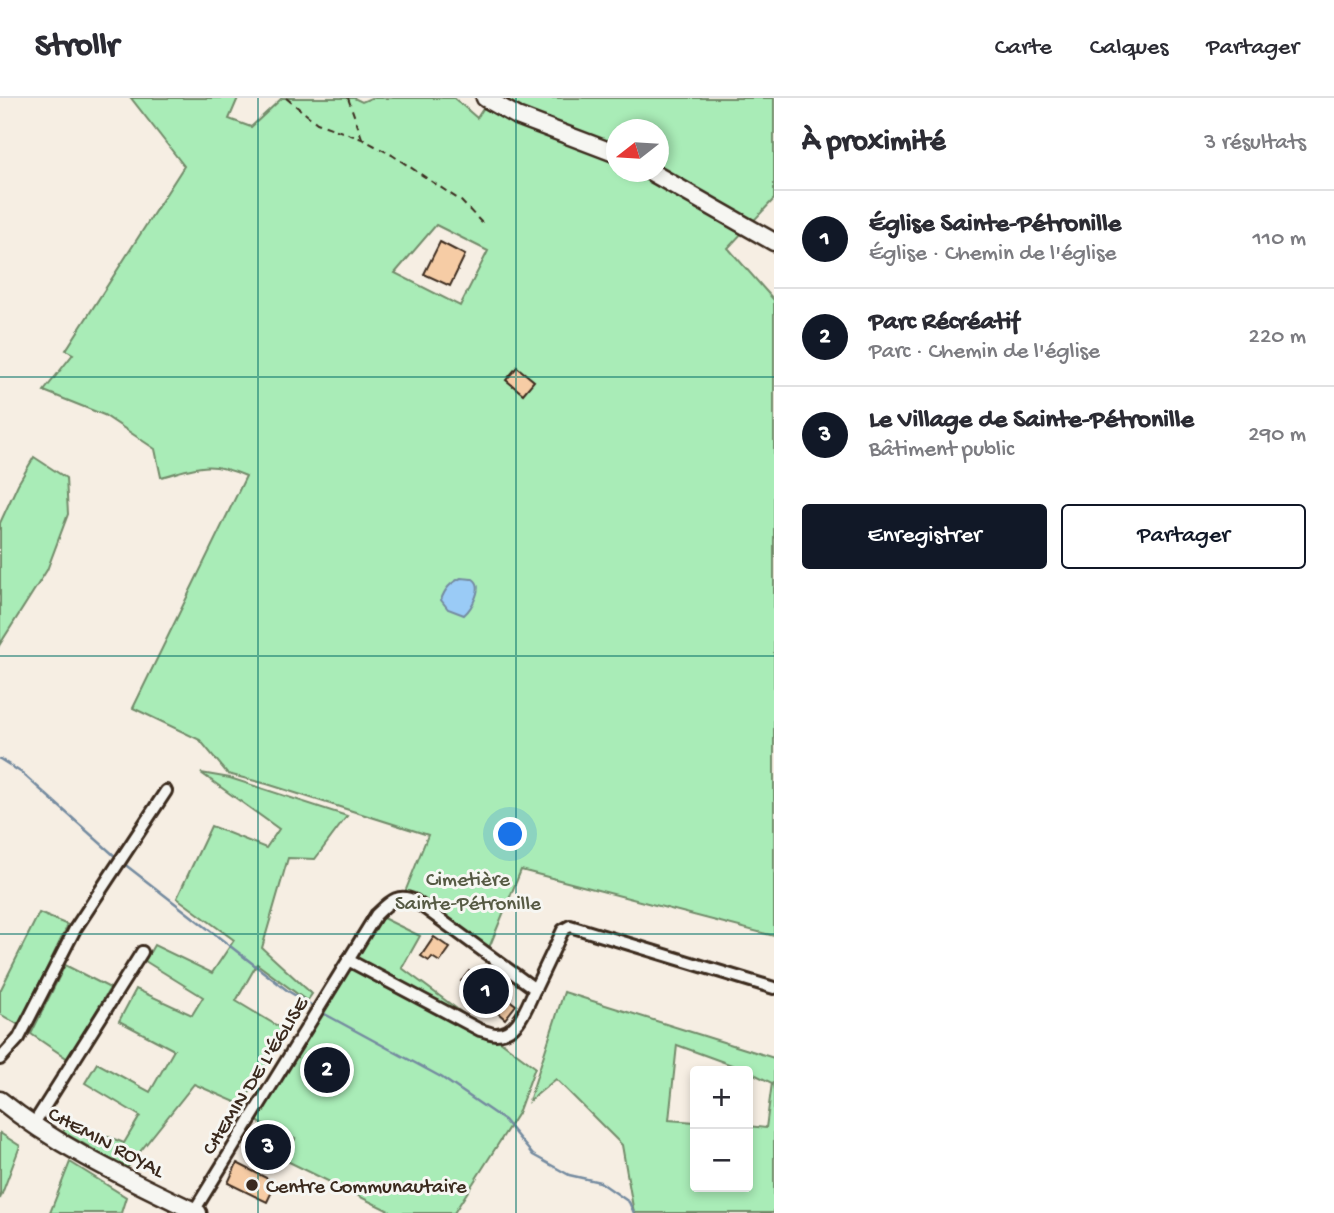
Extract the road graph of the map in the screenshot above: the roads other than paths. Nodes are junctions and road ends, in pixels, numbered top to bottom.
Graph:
1 (485, 98) edge
2 (606, 150) edge
3 (669, 182) edge
4 (774, 242) edge
5 (166, 791) dead end
6 (142, 952) dead end
7 (348, 960) junction
8 (774, 988) edge
9 (535, 989) junction
10 (0, 1059) edge
11 (0, 1100) edge
12 (33, 1125) junction
13 (196, 1212) edge

1 - 2 main road
3 - 4 main road
5 - 10 street
6 - 12 street
7 - 9 street
7 - 9 street, CHEMIN DE L'ÉGLISE
7 - 13 street, CHEMIN DE L'ÉGLISE
8 - 9 street
11 - 12 main road, CHEMIN ROYAL
12 - 13 main road, CHEMIN ROYAL

